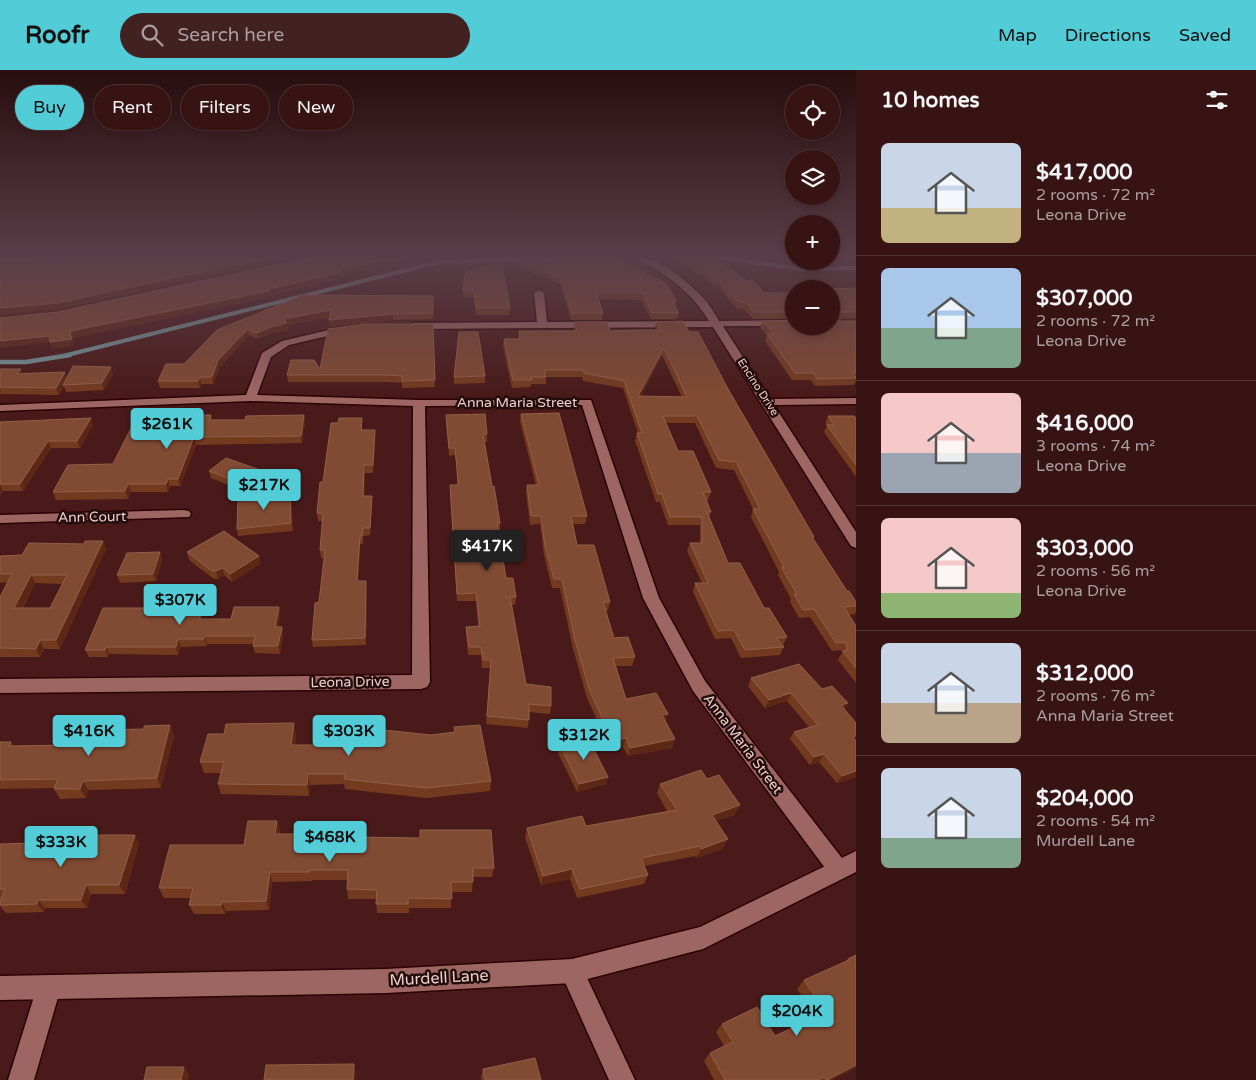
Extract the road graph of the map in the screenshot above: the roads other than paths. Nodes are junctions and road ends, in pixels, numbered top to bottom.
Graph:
1 (541, 302) edge
2 (701, 302) edge
3 (785, 323) edge
4 (716, 324) junction
5 (401, 326) edge
6 (542, 326) junction
7 (359, 327) edge
8 (250, 398) junction
9 (856, 401) edge
10 (767, 402) junction
11 (419, 403) junction
12 (0, 408) edge
13 (184, 514) dead end
14 (0, 519) edge
15 (856, 542) edge
16 (0, 686) edge
17 (847, 865) edge
18 (572, 971) junction
19 (49, 987) junction
20 (0, 988) edge
21 (21, 1080) edge
22 (622, 1080) edge

1 - 6 street
2 - 4 street, Encino Drive
3 - 4 street
4 - 6 street
4 - 10 street, Encino Drive
5 - 6 street
7 - 8 street
8 - 11 street, Anna Maria Street
8 - 12 street, Anna Maria Street
9 - 10 street
10 - 15 street, Encino Drive
11 - 16 street, Leona Drive
11 - 17 street, Anna Maria Street
13 - 14 street, Ann Court
17 - 18 street, Murdell Lane
18 - 19 street, Murdell Lane
18 - 22 street
19 - 20 street, Murdell Lane
19 - 21 street

